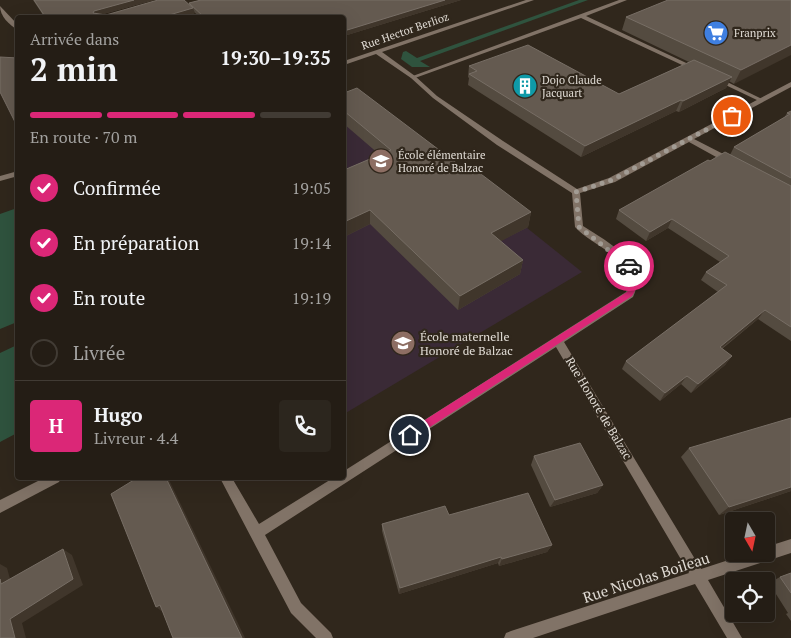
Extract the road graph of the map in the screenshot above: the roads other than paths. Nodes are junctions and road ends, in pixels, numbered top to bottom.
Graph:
1 (531, 0) edge
2 (624, 0) edge
3 (0, 8) edge
4 (582, 16) junction
5 (15, 26) edge
6 (377, 52) junction
7 (346, 62) edge
8 (413, 78) junction
9 (791, 84) edge
10 (761, 100) junction
11 (689, 139) junction
12 (738, 166) edge
13 (15, 174) edge
14 (0, 179) edge
15 (576, 192) junction
16 (558, 341) junction
17 (346, 476) edge
18 (51, 480) edge
19 (227, 480) edge
20 (340, 480) edge
21 (0, 507) edge
22 (257, 533) junction
23 (791, 546) edge
24 (699, 578) junction
25 (326, 638) edge
26 (511, 638) edge
27 (735, 638) edge

1 - 6 street, Rue Hector Berlioz
2 - 4 street
3 - 5 street
4 - 8 street
4 - 10 street
6 - 7 street, Rue Hector Berlioz
6 - 8 street
8 - 15 street
9 - 10 street
10 - 11 street
11 - 12 street
11 - 15 street
13 - 14 street
15 - 16 street
16 - 17 street
16 - 24 street, Rue Honoré de Balzac
18 - 21 street
19 - 22 street
20 - 22 street
22 - 25 street
23 - 24 street, Rue Nicolas Boileau
24 - 26 street, Rue Nicolas Boileau
24 - 27 street, Rue Honoré de Balzac

